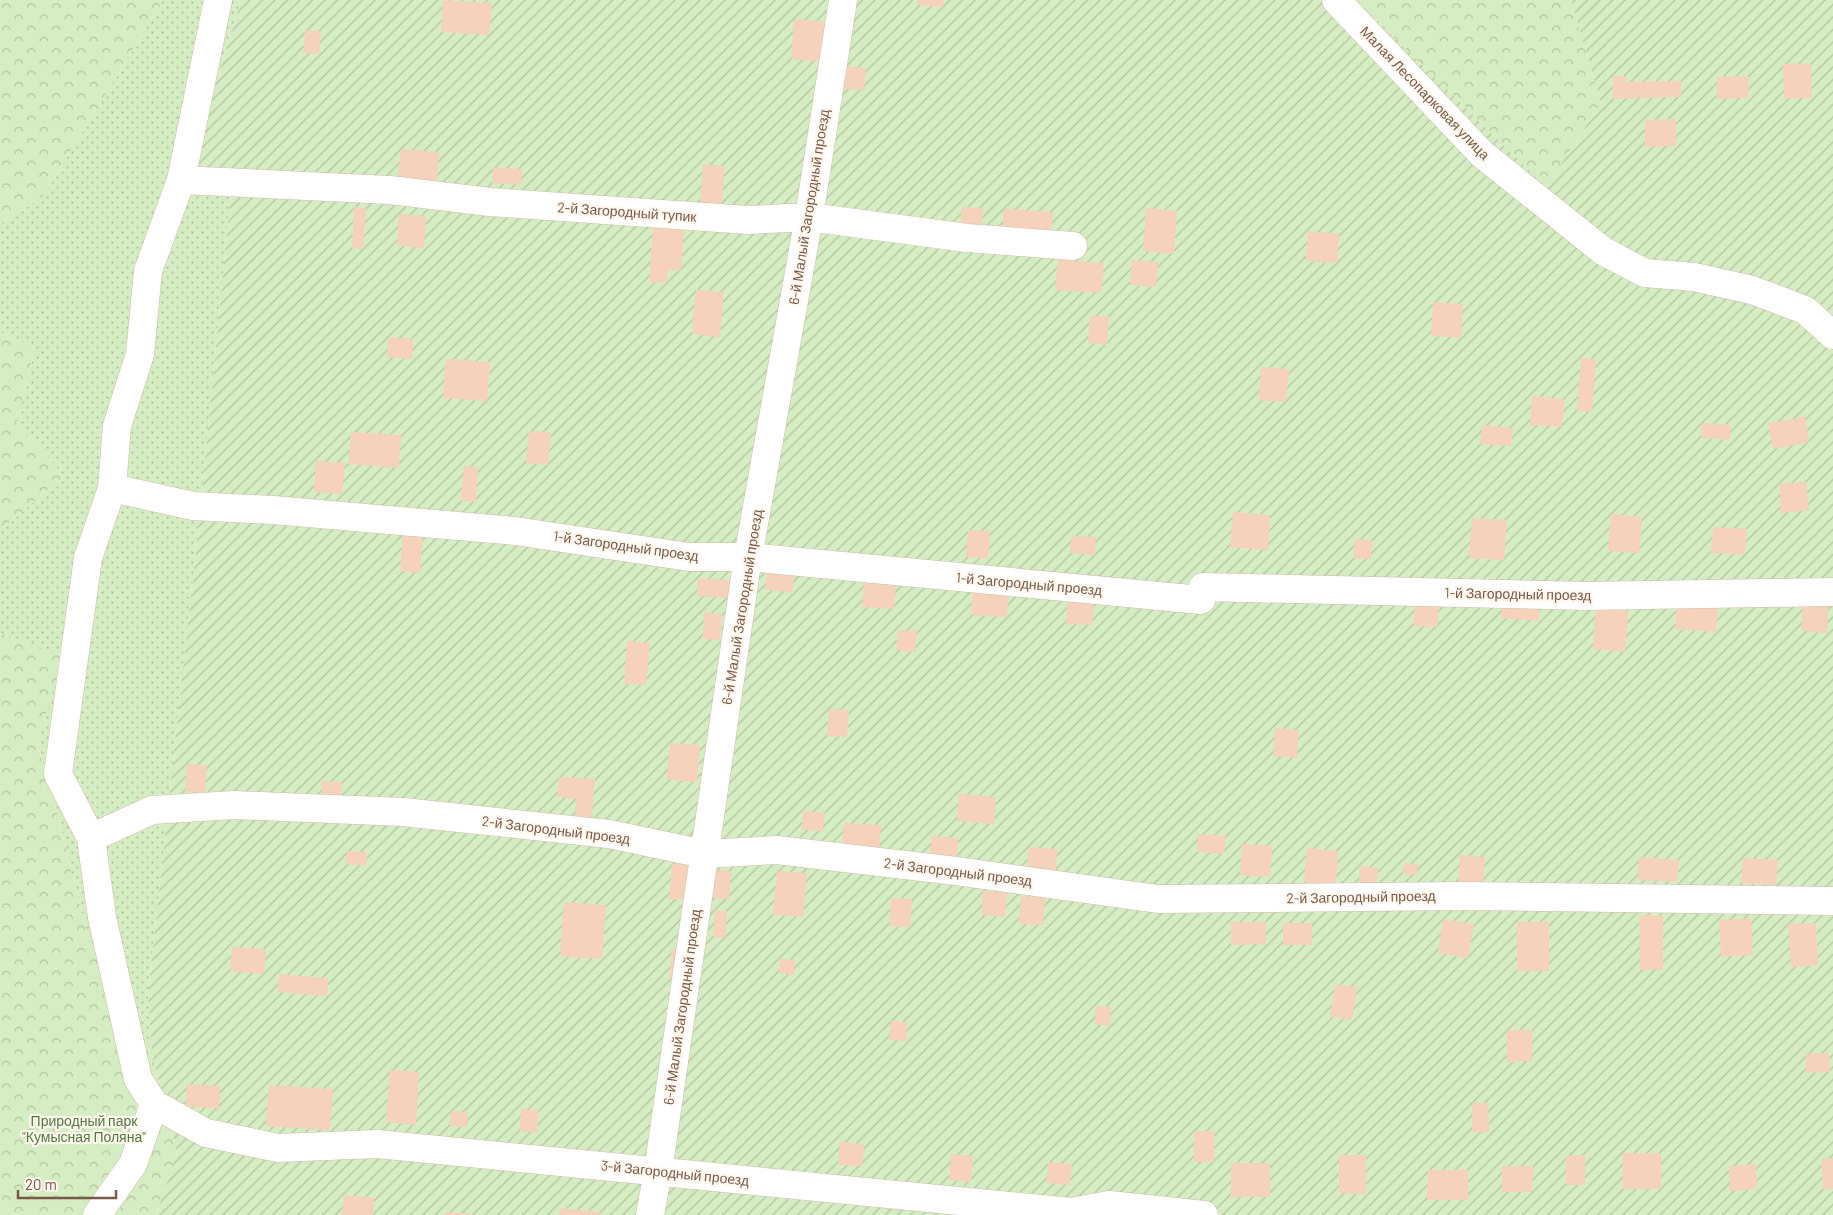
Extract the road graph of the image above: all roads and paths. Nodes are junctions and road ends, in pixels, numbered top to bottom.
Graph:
1 (218, 0) edge
2 (843, 0) edge
3 (1336, 0) edge
4 (181, 180) junction
5 (809, 217) junction
6 (1073, 246) dead end
7 (1833, 335) edge
8 (112, 488) junction
9 (748, 558) junction
10 (1833, 592) edge
11 (91, 838) junction
12 (704, 854) junction
13 (1833, 901) edge
14 (154, 1104) junction
15 (658, 1172) junction
16 (97, 1215) edge
17 (650, 1215) edge
18 (1204, 1215) edge

1 - 4 street
2 - 5 street, 6-й Малый Загородный проезд
3 - 7 street, Малая Лесопарковая улица
4 - 5 street, 2-й Загородный тупик
4 - 8 street
5 - 6 street, 2-й Загородный тупик
5 - 9 street, 6-й Малый Загородный проезд
8 - 9 street, 1-й Загородный проезд
8 - 11 street
9 - 10 street, 1-й Загородный проезд
9 - 12 street, 6-й Малый Загородный проезд
11 - 12 street, 2-й Загородный проезд
11 - 14 street
12 - 13 street, 2-й Загородный проезд
12 - 15 street, 6-й Малый Загородный проезд
14 - 15 street, 3-й Загородный проезд
14 - 16 street
15 - 17 street, 6-й Малый Загородный проезд
15 - 18 street, 3-й Загородный проезд

